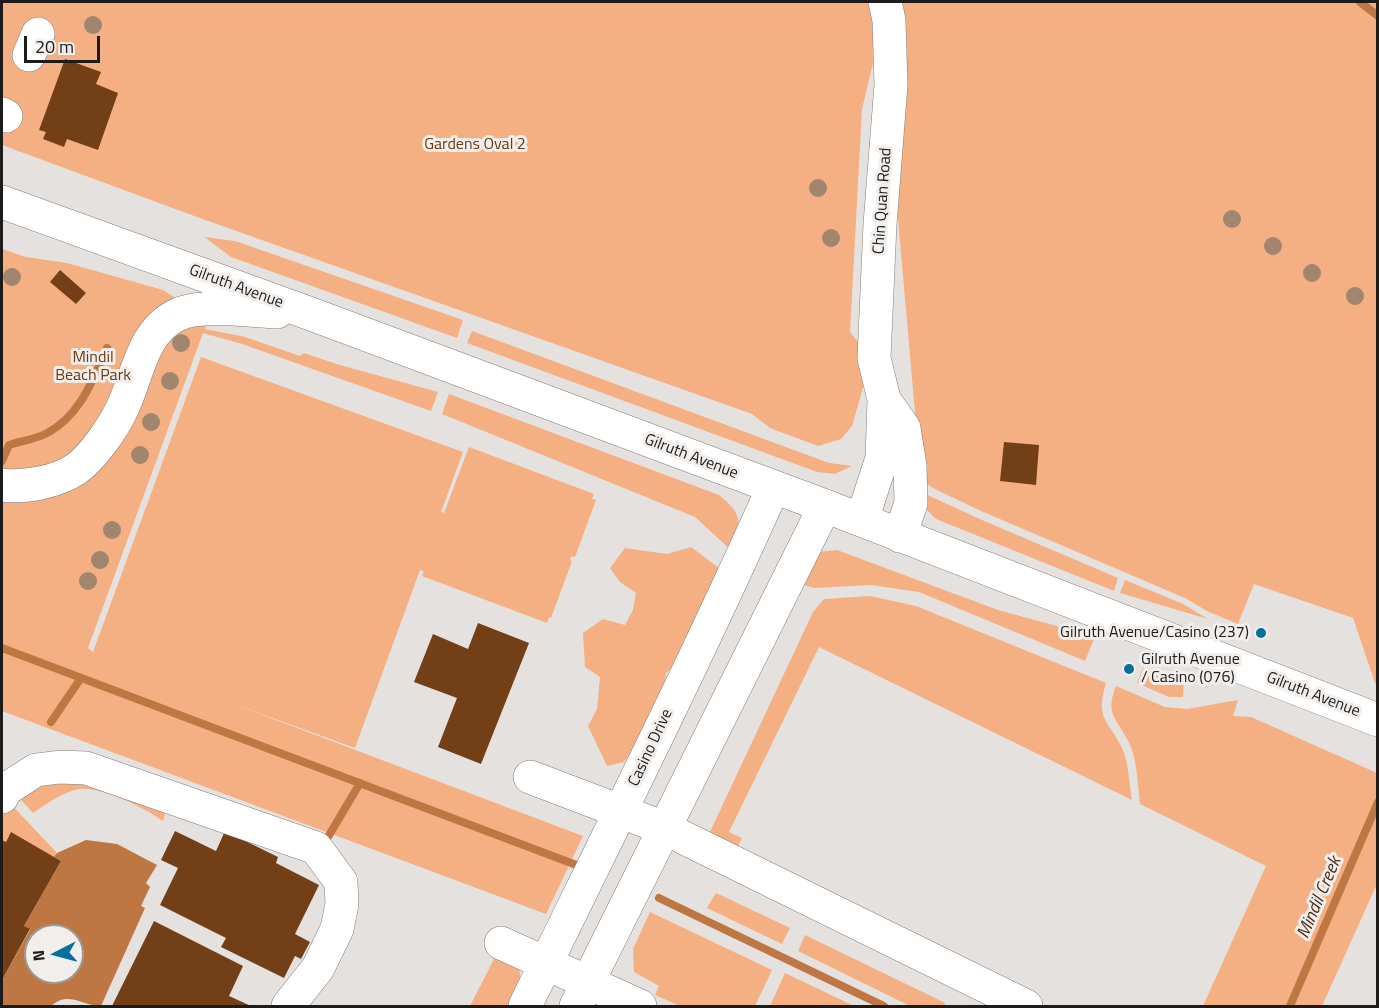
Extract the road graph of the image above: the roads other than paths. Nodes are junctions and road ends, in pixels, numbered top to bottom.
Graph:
1 (885, 2) edge
2 (2, 202) edge
3 (311, 314) junction
4 (884, 399) junction
5 (2, 485) edge
6 (773, 488) junction
7 (825, 506) junction
8 (862, 520) junction
9 (900, 536) junction
10 (1377, 720) edge
11 (530, 777) dead end
12 (2, 797) edge
13 (622, 811) junction
14 (664, 828) junction
15 (501, 943) dead end
16 (545, 964) junction
17 (581, 995) edge
18 (982, 997) edge
19 (288, 1006) edge
20 (525, 1006) edge
21 (640, 1006) edge
22 (1026, 1006) edge

1 - 4 street, Chin Quan Road
2 - 3 street, Gilruth Avenue
3 - 5 street
3 - 6 street, Gilruth Avenue
4 - 8 street, Chin Quan Road
4 - 9 street, Chin Quan Road
6 - 7 street, Gilruth Avenue
6 - 13 street, Casino Drive
7 - 8 street, Gilruth Avenue
7 - 14 street
8 - 9 street, Gilruth Avenue
9 - 10 street, Gilruth Avenue
11 - 13 street
12 - 19 street
13 - 14 street
13 - 16 street, Casino Drive
14 - 17 street
14 - 18 street
15 - 16 street
16 - 17 street
16 - 20 street, Casino Drive
17 - 21 street
18 - 22 street

